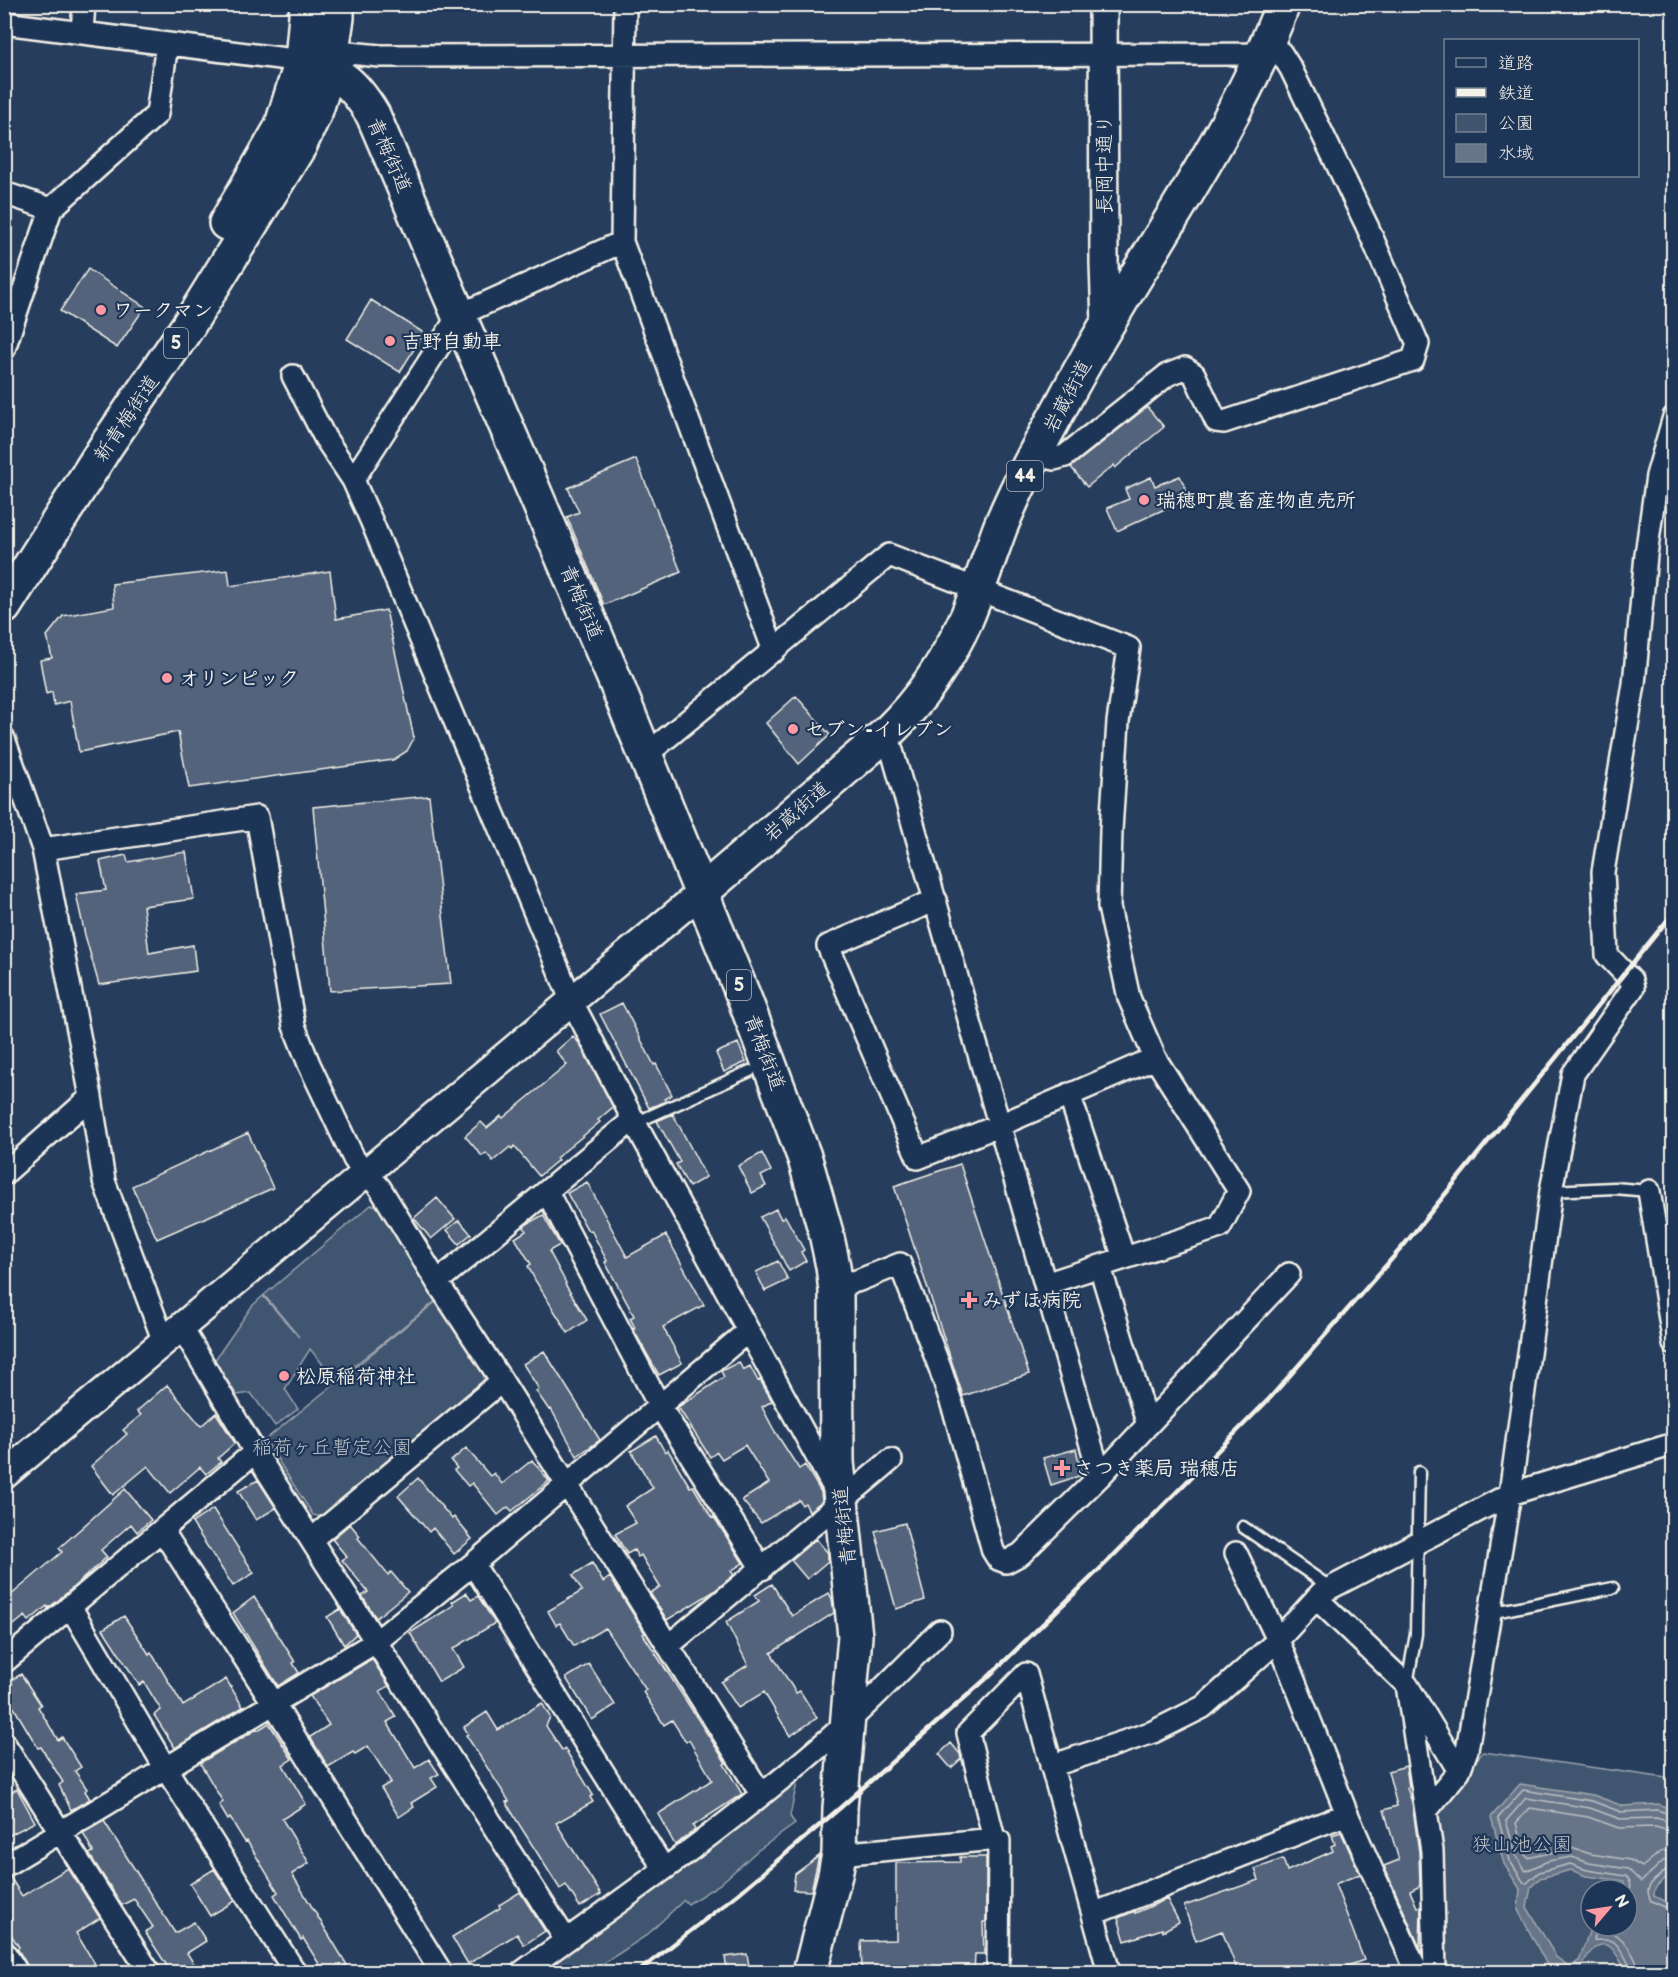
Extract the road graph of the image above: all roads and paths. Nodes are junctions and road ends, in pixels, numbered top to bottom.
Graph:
1 (84, 4) edge
2 (307, 4) edge
3 (337, 4) edge
4 (625, 4) edge
5 (1103, 4) edge
6 (1283, 4) edge
7 (4, 23) edge
8 (82, 32) junction
9 (167, 44) junction
10 (1265, 48) junction
11 (1103, 54) junction
12 (625, 57) junction
13 (315, 65) junction
14 (4, 193) edge
15 (51, 209) junction
16 (622, 242) junction
17 (459, 315) junction
18 (1106, 324) junction
19 (4, 349) edge
20 (293, 376) dead end
21 (1674, 417) edge
22 (1035, 455) junction
23 (352, 480) junction
24 (4, 568) edge
25 (978, 590) junction
26 (4, 607) edge
27 (774, 651) junction
28 (887, 733) junction
29 (4, 739) edge
30 (646, 755) junction
31 (43, 849) junction
32 (702, 892) junction
33 (936, 900) junction
34 (572, 1002) junction
35 (1155, 1058) junction
36 (750, 1071) dead end
37 (1069, 1094) junction
38 (91, 1097) junction
39 (635, 1121) junction
40 (1000, 1125) junction
41 (366, 1173) junction
42 (4, 1174) edge
43 (1551, 1191) junction
44 (1649, 1191) joint
45 (547, 1192) junction
46 (1124, 1258) junction
47 (1100, 1267) junction
48 (1289, 1274) dead end
49 (438, 1282) junction
50 (1045, 1284) junction
51 (835, 1285) junction
52 (748, 1331) junction
53 (173, 1335) junction
54 (1674, 1344) edge
55 (502, 1380) junction
56 (659, 1405) junction
57 (1148, 1425) junction
58 (1674, 1444) edge
59 (255, 1452) junction
60 (891, 1460) dead end
61 (1419, 1472) dead end
62 (4, 1475) edge
63 (1100, 1476) junction
64 (566, 1485) junction
65 (1510, 1494) junction
66 (841, 1501) junction
67 (1243, 1527) dead end
68 (162, 1530) junction
69 (312, 1539) junction
70 (1417, 1544) junction
71 (1236, 1553) dead end
72 (473, 1564) junction
73 (762, 1569) junction
74 (1613, 1588) dead end
75 (1324, 1593) junction
76 (70, 1606) junction
77 (1490, 1613) junction
78 (939, 1631) dead end
79 (1278, 1640) junction
80 (377, 1641) junction
81 (668, 1646) junction
82 (4, 1662) edge
83 (1407, 1685) junction
84 (274, 1704) junction
85 (848, 1722) junction
86 (4, 1743) edge
87 (1052, 1766) junction
88 (166, 1769) junction
89 (1459, 1771) junction
90 (761, 1794) junction
91 (1426, 1811) junction
92 (1347, 1814) junction
93 (61, 1832) junction
94 (994, 1839) junction
95 (838, 1854) junction
96 (4, 1866) edge
97 (664, 1869) junction
98 (1093, 1914) junction
99 (566, 1940) junction
100 (4, 1952) edge
101 (17, 1972) edge
102 (149, 1972) edge
103 (295, 1972) edge
104 (441, 1972) edge
105 (522, 1972) edge
106 (810, 1972) edge
107 (998, 1972) edge
108 (1109, 1972) edge
109 (1417, 1972) edge
110 (1435, 1972) edge

1 - 8 street
2 - 13 main road, 5
3 - 13 main road, 5
4 - 12 street
5 - 11 street, 長岡中通り
6 - 10 main road, 岩蔵街道 / 44
7 - 8 street
8 - 9 street
9 - 13 street
9 - 15 street
10 - 11 street
10 - 18 main road, 岩蔵街道 / 44
10 - 22 street
11 - 12 street
11 - 18 street, 長岡中通り
12 - 13 street
12 - 16 street
13 - 17 main road, 青梅街道 / 5
13 - 24 main road, 新青梅街道 / 5
13 - 26 main road, 新青梅街道 / 5
14 - 15 street
15 - 19 street
16 - 17 street
16 - 27 street
17 - 23 street
17 - 30 main road, 青梅街道 / 5
18 - 22 main road, 岩蔵街道 / 44
20 - 23 street
21 - 43 street
22 - 25 main road, 岩蔵街道 / 44
23 - 34 street
25 - 27 street
25 - 28 main road, 岩蔵街道 / 44
25 - 35 street
27 - 30 street
28 - 32 main road, 岩蔵街道 / 44
28 - 33 street
29 - 31 street
30 - 32 main road, 青梅街道 / 5
31 - 38 street
31 - 41 street
32 - 34 street
32 - 51 main road, 青梅街道 / 5
33 - 40 street
33 - 40 street
34 - 39 street
34 - 41 street
35 - 37 street
35 - 46 street
36 - 39 lane
37 - 40 street
37 - 46 street
38 - 42 street
38 - 53 street
39 - 45 street
39 - 52 street
40 - 50 street
41 - 49 street
41 - 53 street
43 - 44 lane
43 - 65 street
44 - 54 street
45 - 49 street
45 - 56 street
46 - 47 street
47 - 50 street
47 - 57 street
48 - 57 street
49 - 55 street
50 - 63 street
51 - 63 street
51 - 66 main road, 青梅街道 / 5
52 - 56 street
52 - 66 street
53 - 59 street
53 - 62 street
55 - 64 street
55 - 69 street
56 - 64 street
56 - 73 street
57 - 63 street
58 - 65 street
59 - 68 street
59 - 69 street
60 - 66 street
61 - 70 lane
64 - 72 street
64 - 81 street
65 - 70 street
65 - 77 street
66 - 73 street
66 - 85 main road, 青梅街道 / 5
67 - 75 lane
68 - 76 street
68 - 84 street
69 - 80 street
70 - 75 street
70 - 83 lane
71 - 79 street
72 - 80 street
72 - 97 street
73 - 81 street
74 - 77 lane
75 - 79 street
75 - 83 street
76 - 82 street
76 - 88 street
77 - 89 street
78 - 85 street
79 - 87 street
79 - 92 street
80 - 84 street
80 - 99 street
81 - 90 street
83 - 89 street
83 - 91 street
84 - 88 street
84 - 104 street
85 - 90 street
85 - 95 main road, 青梅街道 / 5
86 - 93 street
87 - 94 street
87 - 98 street
88 - 93 street
88 - 103 street
89 - 91 street
90 - 97 street
91 - 110 street
92 - 98 street
92 - 109 street
93 - 96 street
93 - 102 street
94 - 95 street
94 - 107 street
95 - 106 main road, 青梅街道 / 5
97 - 99 street
98 - 108 street
99 - 105 street
100 - 101 street

